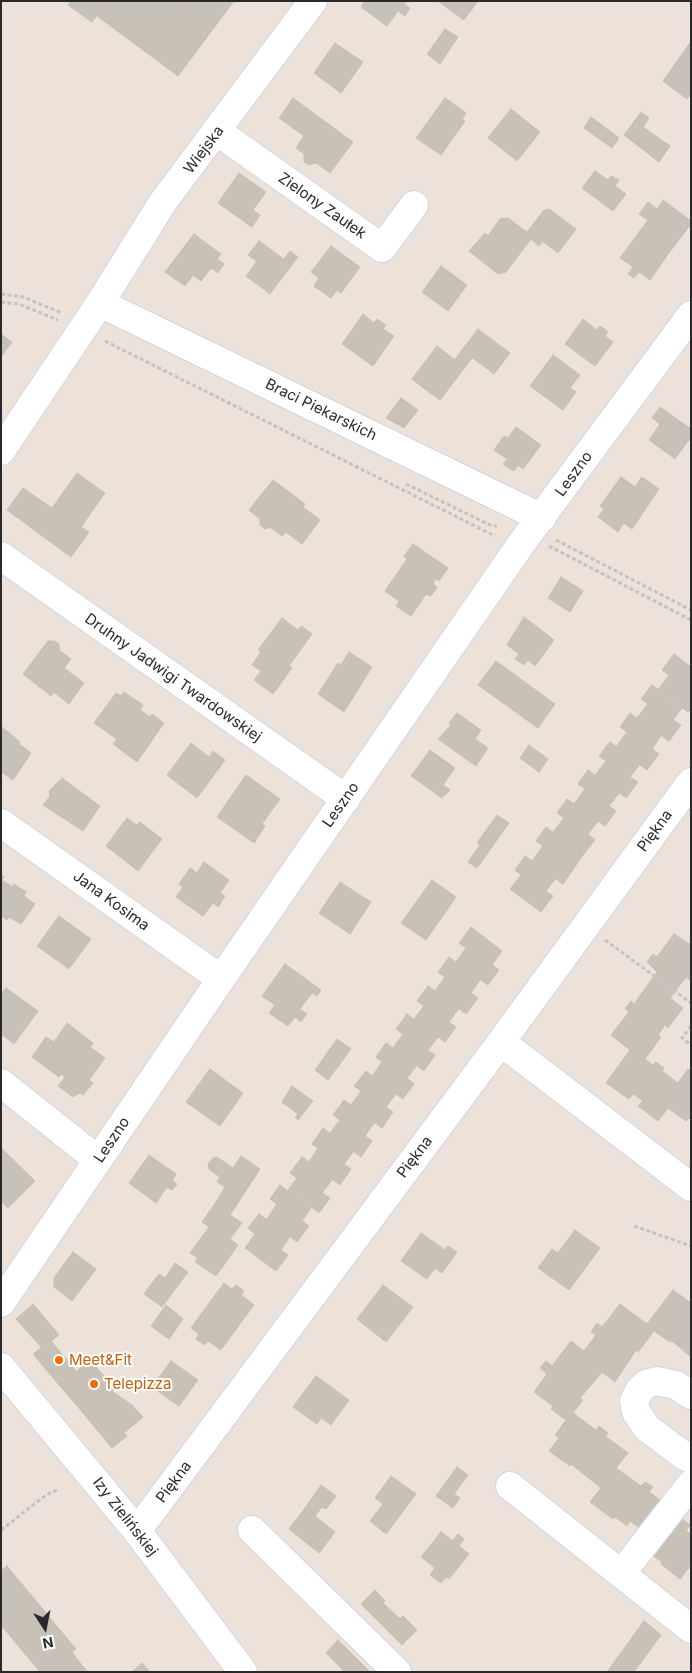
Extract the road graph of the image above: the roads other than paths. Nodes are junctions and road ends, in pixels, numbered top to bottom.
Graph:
1 (313, 1) edge
2 (218, 132) junction
3 (414, 205) dead end
4 (100, 302) junction
5 (691, 314) edge
6 (1, 451) edge
7 (542, 518) junction
8 (1, 556) edge
9 (691, 782) edge
10 (346, 799) junction
11 (1, 823) edge
12 (220, 980) junction
13 (501, 1042) junction
14 (1, 1083) edge
15 (98, 1160) junction
16 (691, 1187) edge
17 (1, 1304) edge
18 (1, 1367) edge
19 (691, 1395) edge
20 (691, 1458) edge
21 (691, 1484) edge
22 (510, 1486) dead end
23 (252, 1530) dead end
24 (138, 1531) junction
25 (621, 1574) junction
26 (691, 1629) edge
27 (243, 1672) edge
28 (397, 1672) edge

1 - 2 street, Wiejska
2 - 3 street, Zielony Zaułek
2 - 4 street, Wiejska
4 - 6 street, Wiejska
4 - 7 street, Braci Piekarskich
5 - 7 street, Leszno
7 - 10 street, Leszno
8 - 10 street, Druhny Jadwigi Twardowskiej
9 - 13 street, Piękna
10 - 12 street, Leszno
11 - 12 street, Jana Kosima
12 - 15 street, Leszno
13 - 16 street
13 - 24 street, Piękna
14 - 15 street
15 - 17 street, Leszno
18 - 24 street, Izy Zielińskiej
19 - 20 street
21 - 25 street
22 - 25 street
23 - 28 street
24 - 27 street, Izy Zielińskiej
25 - 26 street

